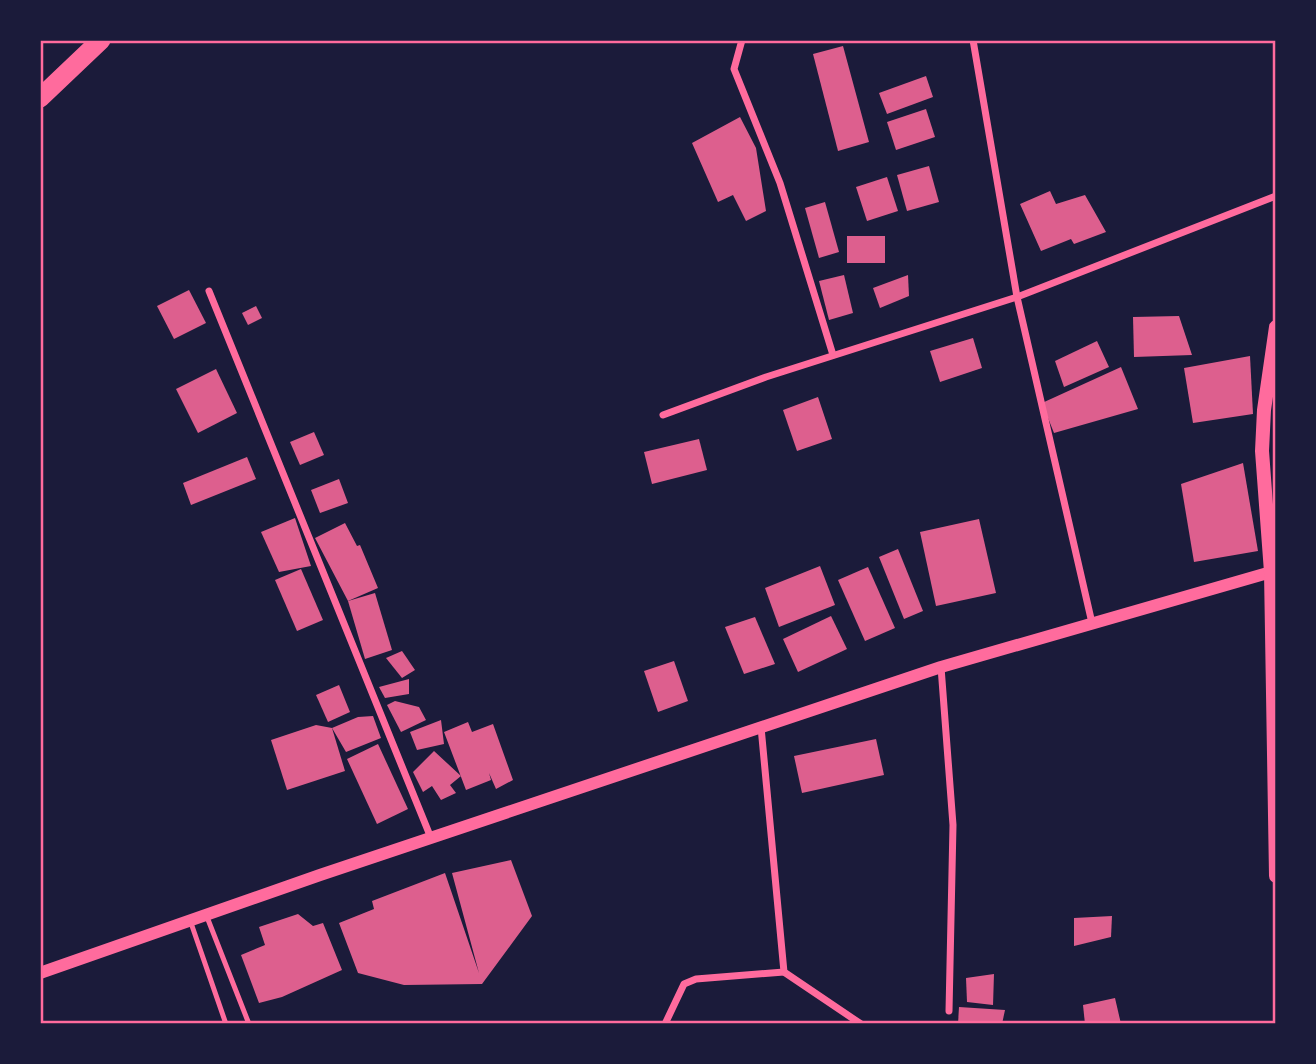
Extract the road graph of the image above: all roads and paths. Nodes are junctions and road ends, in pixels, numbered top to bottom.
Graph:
1 (101, 40) edge
2 (742, 40) edge
3 (973, 40) edge
4 (40, 98) edge
5 (1276, 196) edge
6 (209, 291) dead end
7 (1017, 297) junction
8 (1276, 327) edge
9 (834, 355) junction
10 (1270, 407) edge
11 (663, 415) dead end
12 (1271, 572) junction
13 (1092, 623) junction
14 (941, 667) junction
15 (761, 727) junction
16 (1274, 750) edge
17 (431, 838) junction
18 (1276, 876) edge
19 (207, 917) junction
20 (191, 923) junction
21 (784, 972) junction
22 (40, 973) edge
23 (949, 1011) dead end
24 (226, 1024) edge
25 (249, 1024) edge
26 (665, 1024) edge
27 (861, 1024) edge

1 - 4 highway
2 - 9 street
3 - 7 street
5 - 7 street
6 - 17 street
7 - 9 street
7 - 13 street
8 - 10 main road
9 - 11 street
10 - 12 main road
12 - 13 street
12 - 16 main road
13 - 14 street
14 - 15 street
14 - 23 street
15 - 17 street
15 - 21 street
16 - 18 main road
17 - 19 street
19 - 20 street
19 - 25 lane
20 - 22 street
20 - 24 lane
21 - 26 street
21 - 27 street

